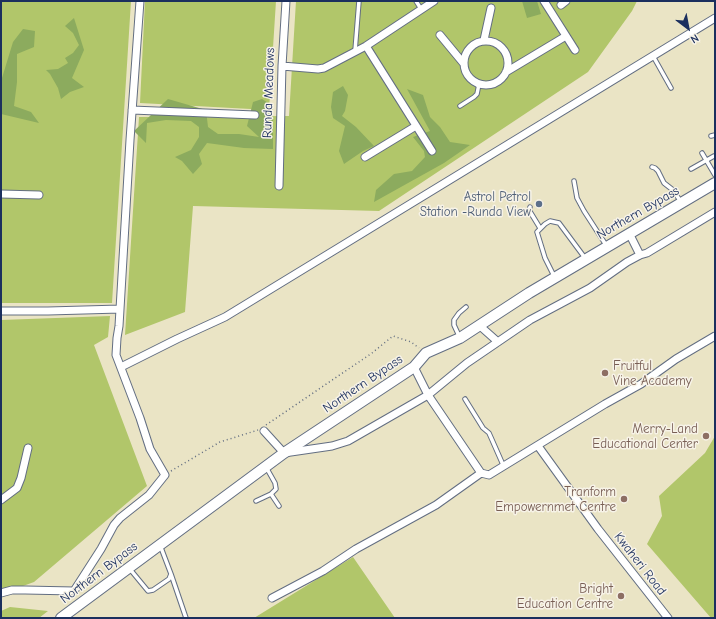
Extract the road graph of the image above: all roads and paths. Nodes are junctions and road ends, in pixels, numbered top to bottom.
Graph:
1 (140, 1) edge
2 (286, 1) edge
3 (358, 1) edge
4 (416, 1) edge
5 (434, 1) edge
6 (544, 1) edge
7 (491, 8) dead end
8 (421, 9) junction
9 (715, 18) edge
10 (440, 35) dead end
11 (566, 36) junction
12 (484, 40) junction
13 (366, 46) junction
14 (575, 50) dead end
15 (355, 51) junction
16 (653, 56) junction
17 (464, 64) junction
18 (282, 66) junction
19 (506, 72) junction
20 (479, 84) junction
21 (671, 88) dead end
22 (460, 106) dead end
23 (132, 110) junction
24 (255, 115) dead end
25 (416, 126) junction
26 (432, 151) dead end
27 (702, 153) dead end
28 (714, 156) edge
29 (365, 157) dead end
30 (707, 161) junction
31 (652, 167) dead end
32 (691, 169) dead end
33 (715, 175) edge
34 (574, 181) dead end
35 (715, 183) edge
36 (279, 186) dead end
37 (1, 194) edge
38 (39, 195) dead end
39 (681, 202) junction
40 (530, 207) dead end
41 (715, 212) edge
42 (540, 228) junction
43 (629, 233) junction
44 (606, 246) junction
45 (640, 255) junction
46 (585, 259) junction
47 (554, 278) junction
48 (466, 307) dead end
49 (120, 309) junction
50 (1, 310) edge
51 (480, 326) junction
52 (715, 336) edge
53 (460, 338) junction
54 (498, 342) junction
55 (426, 353) junction
56 (121, 367) junction
57 (414, 367) junction
58 (428, 395) junction
59 (465, 399) dead end
60 (264, 431) dead end
61 (538, 446) junction
62 (28, 448) dead end
63 (284, 453) junction
64 (265, 466) junction
65 (504, 467) junction
66 (481, 473) junction
67 (165, 475) junction
68 (271, 494) junction
69 (1, 500) edge
70 (256, 501) dead end
71 (279, 506) dead end
72 (159, 544) junction
73 (129, 567) junction
74 (171, 574) junction
75 (74, 591) junction
76 (1, 592) edge
77 (272, 598) dead end
78 (80, 602) junction
79 (61, 618) edge
80 (186, 618) edge
81 (668, 618) edge

1 - 23 street
2 - 18 street, Runda Meadows
3 - 15 lane
4 - 8 lane
5 - 8 street
6 - 11 street
7 - 12 street
8 - 13 street
9 - 16 street
10 - 17 street
11 - 14 street
11 - 19 street
12 - 17 street
12 - 19 street
13 - 15 street
13 - 25 street
15 - 18 street
16 - 21 lane
16 - 56 street
17 - 20 street
18 - 36 street, Runda Meadows
19 - 20 street
20 - 22 lane
23 - 24 street
23 - 49 street
25 - 26 street
25 - 29 street
27 - 30 lane
28 - 30 lane
30 - 32 lane
30 - 33 lane
31 - 39 lane
34 - 44 lane
35 - 39 main road, Northern Bypass
37 - 38 street
39 - 43 main road, Northern Bypass
40 - 42 lane
41 - 45 street
42 - 46 lane
42 - 47 lane
43 - 44 main road, Northern Bypass
43 - 45 street
44 - 46 main road, Northern Bypass
45 - 54 street
46 - 47 main road, Northern Bypass
47 - 51 main road, Northern Bypass
48 - 53 lane
49 - 50 street
49 - 56 street
51 - 53 main road, Northern Bypass
51 - 54 street
52 - 61 street
53 - 55 main road, Northern Bypass
54 - 58 street
55 - 57 main road, Northern Bypass
55 - 67 path
56 - 67 street
57 - 58 street
57 - 63 main road, Northern Bypass
58 - 63 street
58 - 66 street
59 - 65 lane
60 - 63 street
61 - 65 street
61 - 81 street, Kwaheri Road
62 - 69 street
63 - 64 main road, Northern Bypass
64 - 68 lane
64 - 72 main road, Northern Bypass
65 - 66 street
66 - 77 street
67 - 75 street
68 - 70 lane
68 - 71 lane
72 - 73 main road, Northern Bypass
72 - 74 lane
73 - 74 lane
73 - 78 main road, Northern Bypass
74 - 80 lane
75 - 76 street
75 - 78 street
78 - 79 main road, Northern Bypass

